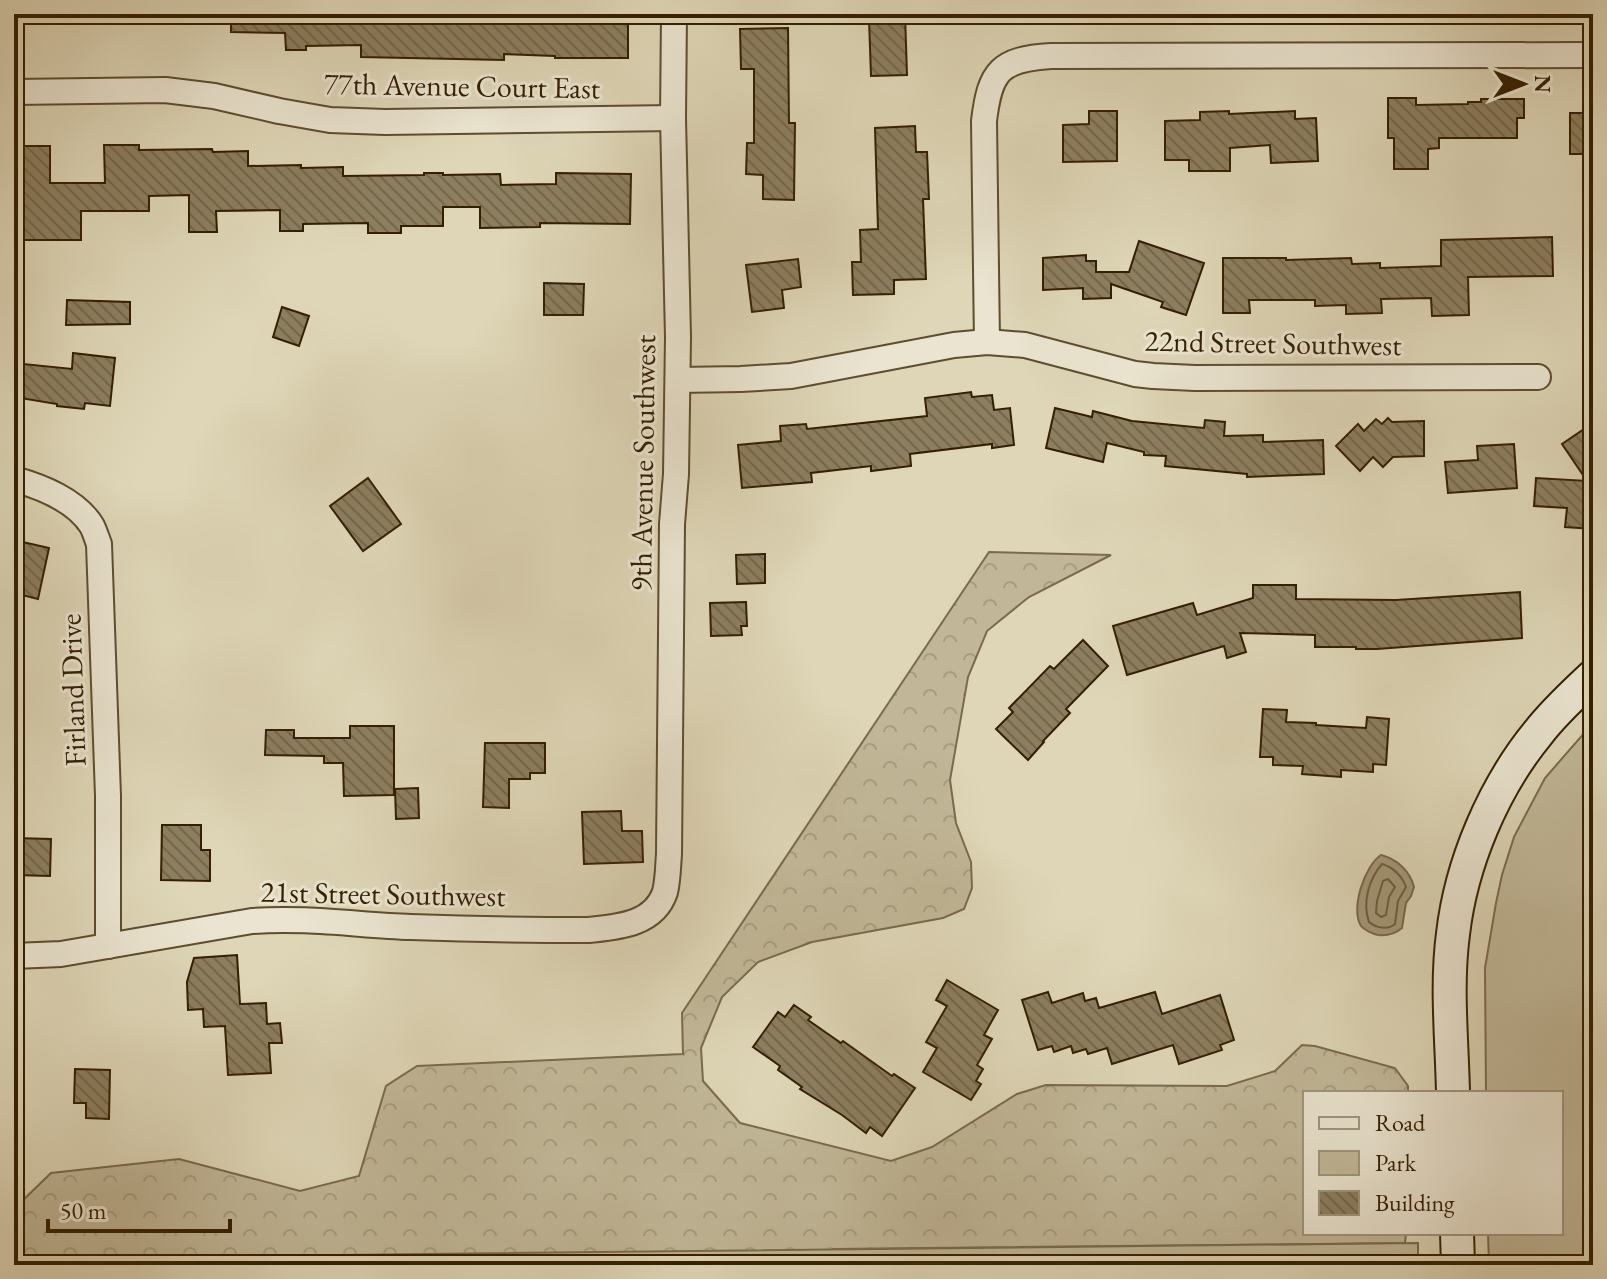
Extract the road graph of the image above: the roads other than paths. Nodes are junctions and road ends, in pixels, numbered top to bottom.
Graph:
1 (674, 14) edge
2 (1593, 55) edge
3 (14, 92) edge
4 (673, 118) junction
5 (987, 342) junction
6 (1538, 377) dead end
7 (678, 380) junction
8 (14, 479) edge
9 (1593, 676) edge
10 (654, 911) joint
11 (108, 946) junction
12 (14, 956) edge
13 (1453, 1091) edge
14 (1457, 1235) edge
15 (1458, 1265) edge

1 - 4 street, 9th Avenue Southwest
2 - 5 street
3 - 4 street, 77th Avenue Court East
4 - 7 street, 9th Avenue Southwest
5 - 6 street, 22nd Street Southwest
5 - 7 street, 22nd Street Southwest
7 - 10 street, 9th Avenue Southwest
8 - 11 street, Firland Drive
9 - 13 street
10 - 11 street, 21st Street Southwest
11 - 12 street, 21st Street Southwest
14 - 15 street

